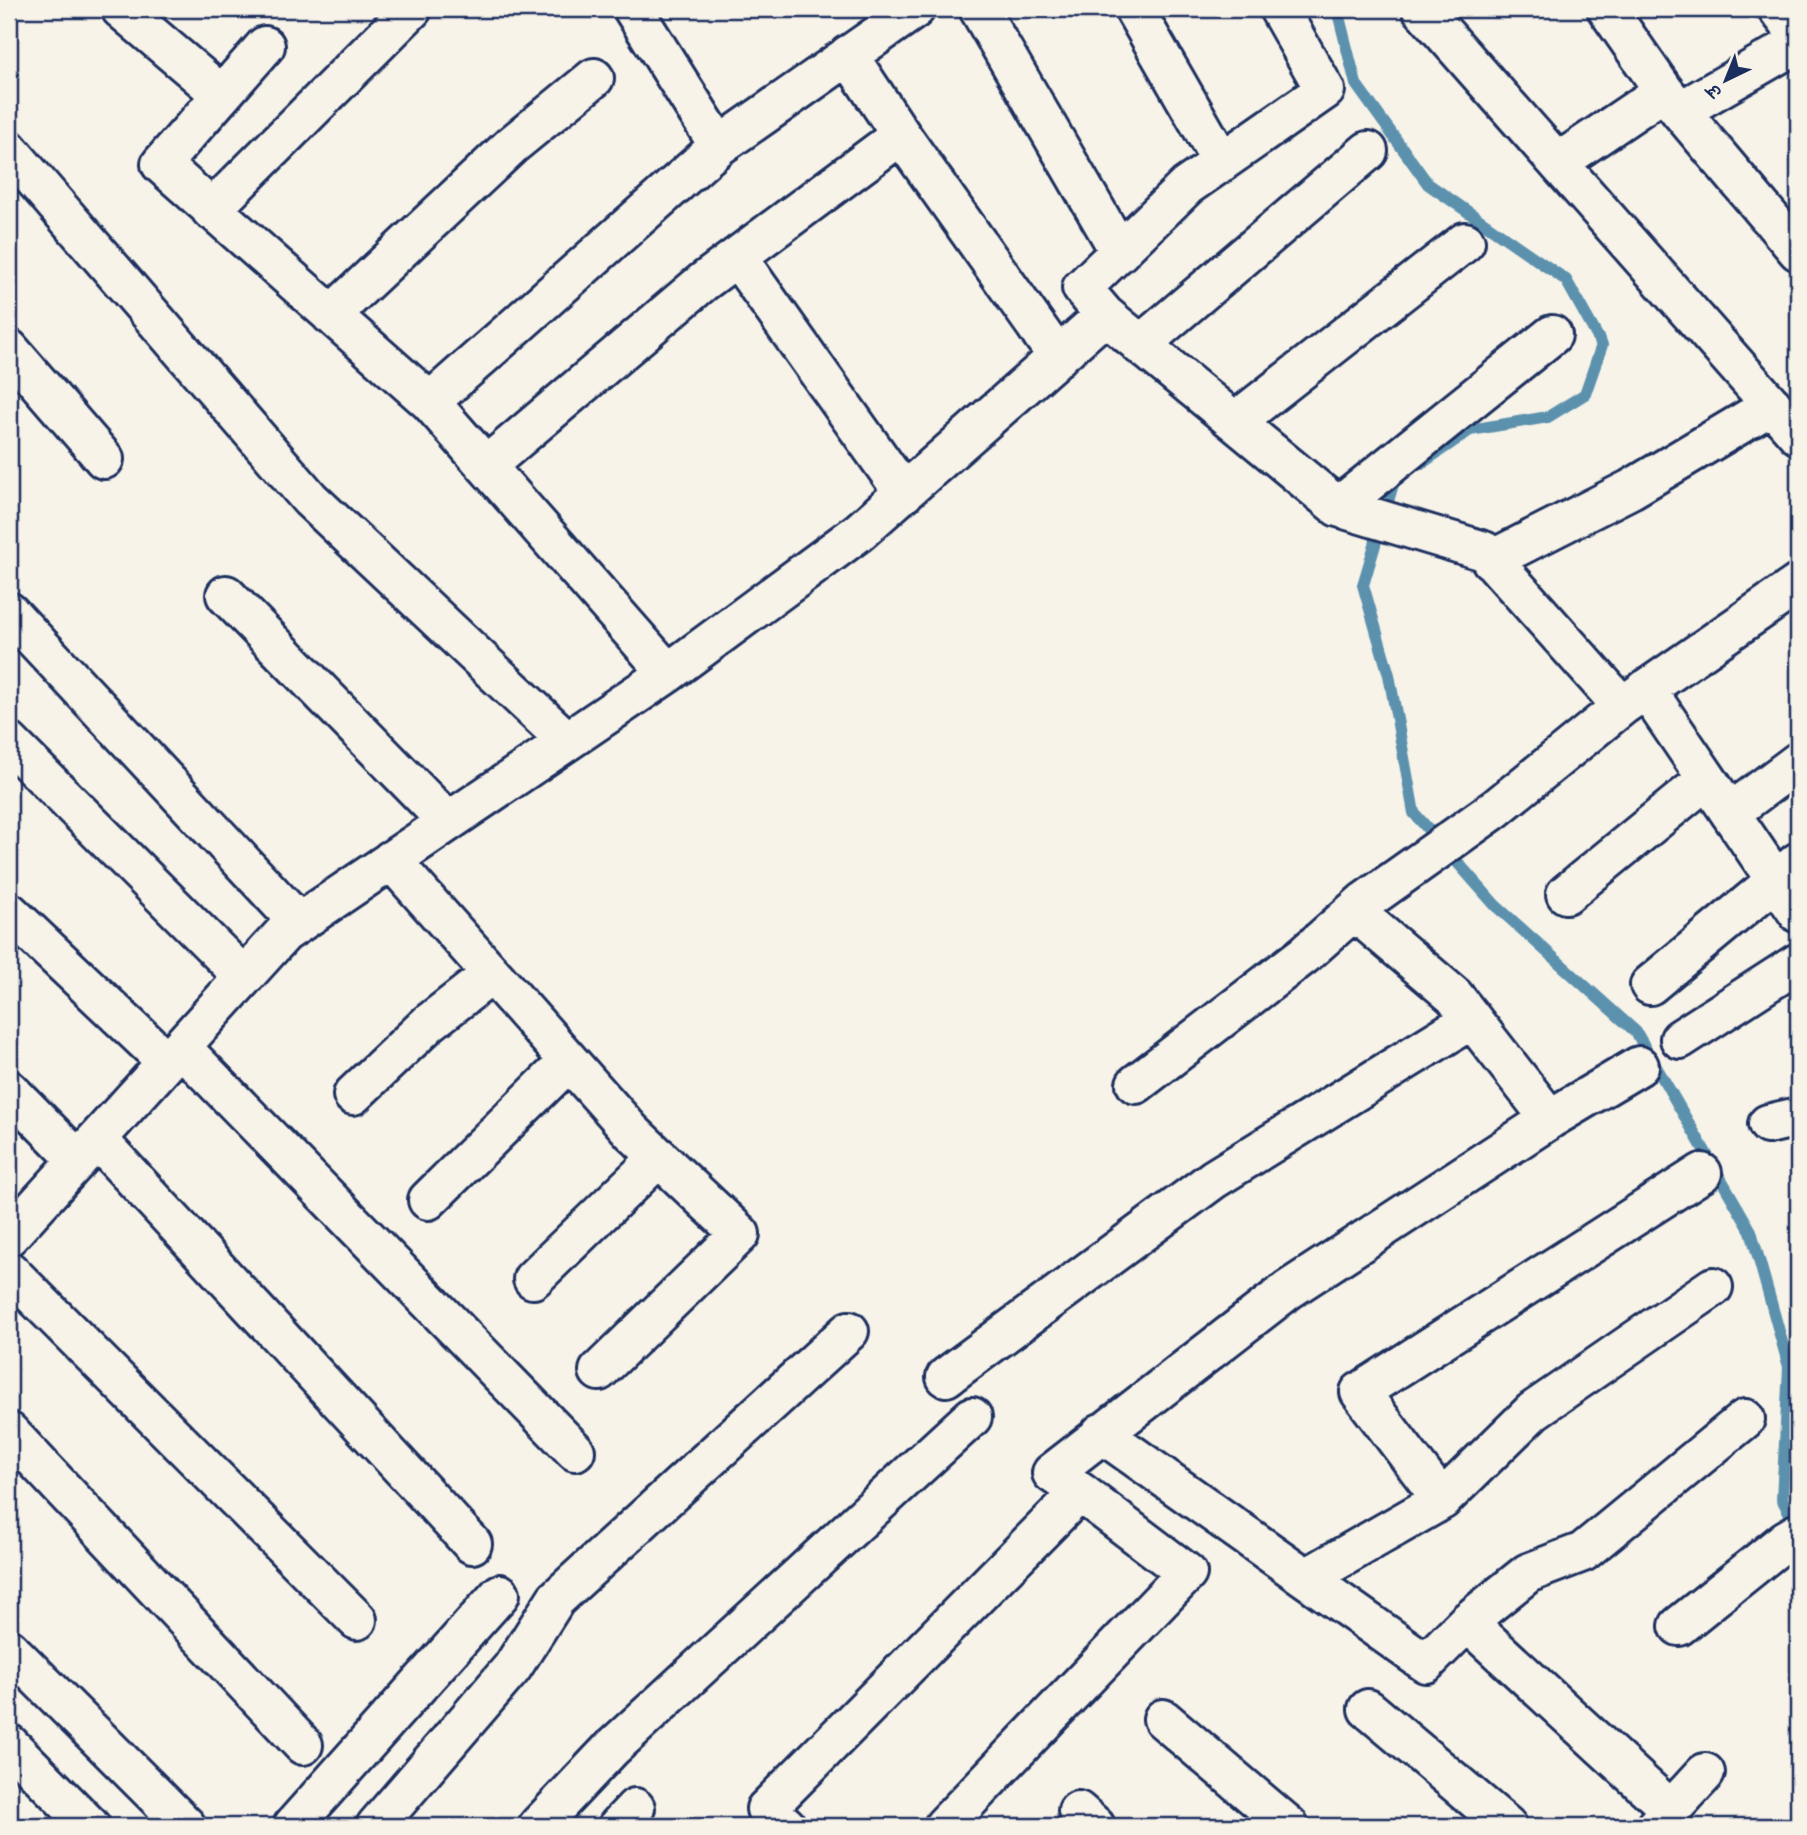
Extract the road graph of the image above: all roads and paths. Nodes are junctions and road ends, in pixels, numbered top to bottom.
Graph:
1 (121, 9) edge
2 (412, 9) edge
3 (633, 9) edge
4 (915, 9) edge
5 (979, 9) edge
6 (1134, 9) edge
7 (1279, 9) edge
8 (1422, 9) edge
9 (1607, 9) edge
10 (1778, 9) edge
11 (1798, 35) edge
12 (1798, 43) edge
13 (265, 46) dead end
14 (848, 55) junction
15 (594, 78) dead end
16 (222, 95) junction
17 (1672, 101) junction
18 (901, 135) junction
19 (719, 146) junction
20 (9, 150) edge
21 (1368, 151) dead end
22 (1222, 162) junction
23 (1559, 162) junction
24 (211, 209) junction
25 (1465, 242) dead end
26 (1120, 251) junction
27 (1798, 251) edge
28 (737, 257) junction
29 (331, 315) junction
30 (1105, 315) junction
31 (1552, 334) dead end
32 (1140, 345) junction
33 (9, 349) edge
34 (1058, 357) junction
35 (430, 402) junction
36 (1772, 405) junction
37 (1235, 422) junction
38 (1798, 435) edge
39 (104, 459) dead end
40 (486, 466) junction
41 (904, 493) junction
42 (1347, 510) junction
43 (1491, 560) junction
44 (1798, 584) edge
45 (226, 595) dead end
46 (9, 612) edge
47 (668, 673) junction
48 (1634, 697) junction
49 (567, 741) junction
50 (9, 743) edge
51 (1798, 762) edge
52 (1707, 779) junction
53 (1730, 813) junction
54 (448, 822) junction
55 (391, 860) junction
56 (1787, 871) edge
57 (1566, 894) dead end
58 (1353, 911) junction
59 (9, 912) edge
60 (1798, 912) edge
61 (299, 923) junction
62 (1798, 963) edge
63 (492, 974) junction
64 (244, 977) junction
65 (1650, 985) dead end
66 (1472, 1019) junction
67 (1680, 1039) dead end
68 (174, 1054) junction
69 (569, 1061) junction
70 (1639, 1066) dead end
71 (1136, 1084) dead end
72 (9, 1090) edge
73 (354, 1095) dead end
74 (1550, 1119) junction
75 (88, 1150) junction
76 (659, 1157) junction
77 (1702, 1173) dead end
78 (428, 1200) dead end
79 (9, 1236) edge
80 (9, 1271) edge
81 (533, 1279) dead end
82 (1713, 1286) dead end
83 (849, 1331) dead end
84 (599, 1371) dead end
85 (946, 1377) dead end
86 (972, 1418) dead end
87 (1745, 1419) dead end
88 (9, 1432) edge
89 (1101, 1433) junction
90 (575, 1451) dead end
91 (1080, 1492) junction
92 (1442, 1500) junction
93 (1792, 1537) edge
94 (472, 1544) dead end
95 (1306, 1578) junction
96 (500, 1594) dead end
97 (357, 1620) dead end
98 (1467, 1622) junction
99 (1679, 1626) dead end
100 (9, 1649) edge
101 (1368, 1709) dead end
102 (1163, 1718) dead end
103 (9, 1744) edge
104 (303, 1745) dead end
105 (1705, 1773) dead end
106 (1663, 1818) edge
107 (90, 1826) edge
108 (186, 1826) edge
109 (293, 1826) edge
110 (376, 1826) edge
111 (538, 1826) edge
112 (786, 1826) edge
113 (944, 1826) edge
114 (1289, 1826) edge
115 (1507, 1826) edge

1 - 16 street
2 - 24 street
3 - 19 street
4 - 14 street
5 - 26 street
6 - 22 street
7 - 22 street
8 - 23 street
9 - 17 street
10 - 11 street
12 - 17 street
13 - 16 street
14 - 18 street
14 - 19 street
15 - 29 street
16 - 24 street
17 - 23 street
17 - 27 street
18 - 28 street
18 - 34 street
19 - 35 street
20 - 49 street
21 - 32 street
22 - 26 street
23 - 36 street
24 - 29 street
25 - 37 street
26 - 30 street
28 - 40 street
28 - 41 street
29 - 35 street
30 - 32 street
30 - 34 street
31 - 42 street
32 - 37 street
33 - 39 street
34 - 41 street
35 - 40 street
36 - 38 street
36 - 43 street
37 - 42 street
40 - 47 street
41 - 47 street
42 - 43 street
43 - 48 street
44 - 48 street
45 - 54 street
46 - 61 street
47 - 49 street
48 - 52 street
48 - 58 street
49 - 54 street
50 - 64 street
51 - 53 street
52 - 53 street
52 - 57 street
53 - 56 street
54 - 55 street
55 - 61 street
55 - 63 street
56 - 60 street
56 - 65 street
58 - 66 street
58 - 71 street
59 - 68 street
61 - 64 street
62 - 67 street
63 - 69 street
63 - 73 street
64 - 68 street
66 - 74 street
66 - 85 street
68 - 75 street
68 - 90 street
69 - 76 street
69 - 78 street
70 - 74 street
72 - 75 street
74 - 89 street
75 - 79 street
75 - 94 street
76 - 81 street
76 - 84 street
77 - 92 street
80 - 97 street
82 - 92 street
83 - 110 street
86 - 111 street
87 - 98 street
88 - 104 street
89 - 91 street
89 - 95 street
91 - 112 street
91 - 113 street
92 - 95 street
93 - 99 street
95 - 98 street
96 - 109 street
98 - 106 street
100 - 108 street
101 - 115 street
102 - 114 street
103 - 107 street
105 - 106 street

